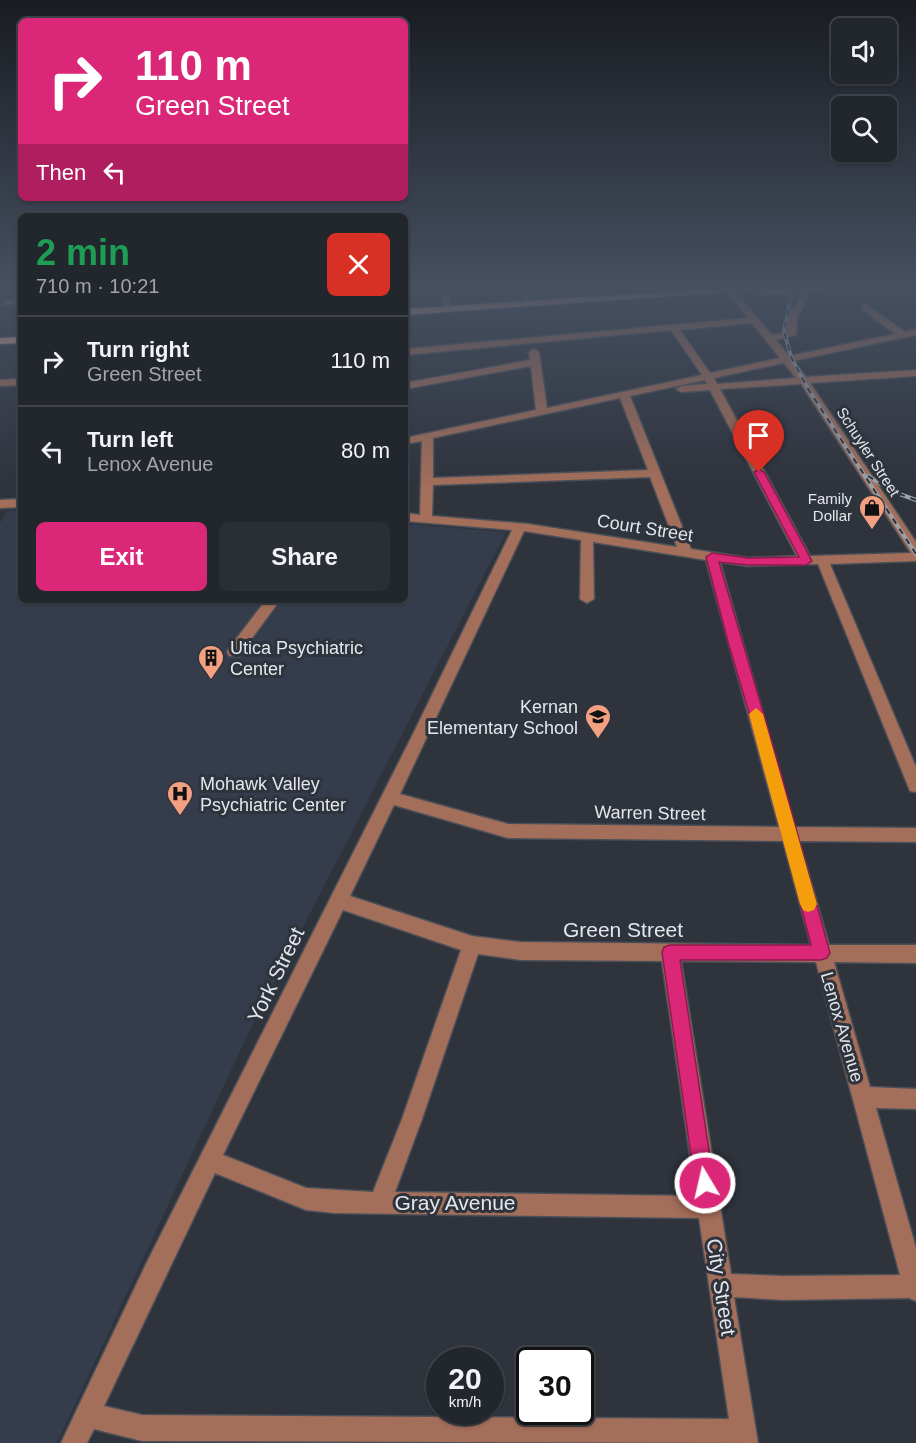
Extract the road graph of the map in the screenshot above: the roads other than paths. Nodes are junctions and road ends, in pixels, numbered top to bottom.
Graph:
1 (534, 353) edge
2 (691, 353) edge
3 (783, 353) edge
4 (814, 353) edge
5 (788, 359) junction
6 (535, 362) junction
7 (916, 373) edge
8 (707, 376) junction
9 (804, 381) junction
10 (18, 382) edge
11 (0, 383) edge
12 (408, 385) edge
13 (714, 387) junction
14 (642, 391) junction
15 (624, 395) junction
16 (542, 412) junction
17 (428, 435) junction
18 (408, 440) edge
19 (655, 473) junction
20 (427, 482) junction
21 (18, 503) edge
22 (0, 504) edge
23 (408, 517) edge
24 (426, 519) junction
25 (520, 527) junction
26 (587, 537) junction
27 (916, 551) edge
28 (686, 553) junction
29 (712, 557) junction
30 (916, 557) edge
31 (806, 561) junction
32 (823, 561) junction
33 (587, 599) dead end
34 (271, 603) edge
35 (234, 652) dead end
36 (916, 786) edge
37 (388, 797) junction
38 (789, 833) junction
39 (916, 835) edge
40 (338, 900) junction
41 (472, 945) junction
42 (670, 952) junction
43 (821, 953) junction
44 (916, 954) edge
45 (862, 1097) junction
46 (916, 1099) edge
47 (210, 1160) junction
48 (380, 1202) junction
49 (708, 1207) junction
50 (721, 1285) junction
51 (916, 1287) edge
52 (87, 1415) junction
53 (745, 1438) edge
54 (74, 1443) edge

1 - 6 street
2 - 8 street
3 - 5 street, Schuyler Street
4 - 5 street
5 - 8 street
5 - 9 street, Schuyler Street
6 - 12 street
6 - 16 street
7 - 9 street
8 - 13 street
8 - 14 street
9 - 13 street
9 - 27 street, Schuyler Street
10 - 11 street
13 - 14 street
13 - 31 street
14 - 15 street
15 - 16 street
15 - 19 street
16 - 17 street
17 - 18 street
17 - 20 street
19 - 20 street
19 - 28 street
20 - 24 street
21 - 22 street
23 - 24 street, Court Street
24 - 25 street, Court Street
25 - 26 street, Court Street
25 - 37 street, York Street
26 - 28 street, Court Street
26 - 33 street
28 - 29 street, Court Street
29 - 31 street, Court Street
29 - 38 street, Lenox Avenue
30 - 32 street, Court Street
31 - 32 street, Court Street
32 - 36 street
34 - 35 street
37 - 38 street, Warren Street
37 - 40 street, York Street
38 - 39 street, Warren Street
38 - 43 street, Lenox Avenue
40 - 41 street, Green Street
40 - 47 street, York Street
41 - 42 street, Green Street
41 - 48 street
42 - 43 street, Green Street
42 - 49 street, City Street
43 - 44 street, Green Street
43 - 45 street, Lenox Avenue
45 - 46 street
45 - 51 street, Lenox Avenue
47 - 48 street, Gray Avenue
47 - 52 street, York Street
48 - 49 street, Gray Avenue
49 - 50 street, City Street
50 - 51 street
50 - 53 street, City Street
52 - 53 street
52 - 54 street, York Street

